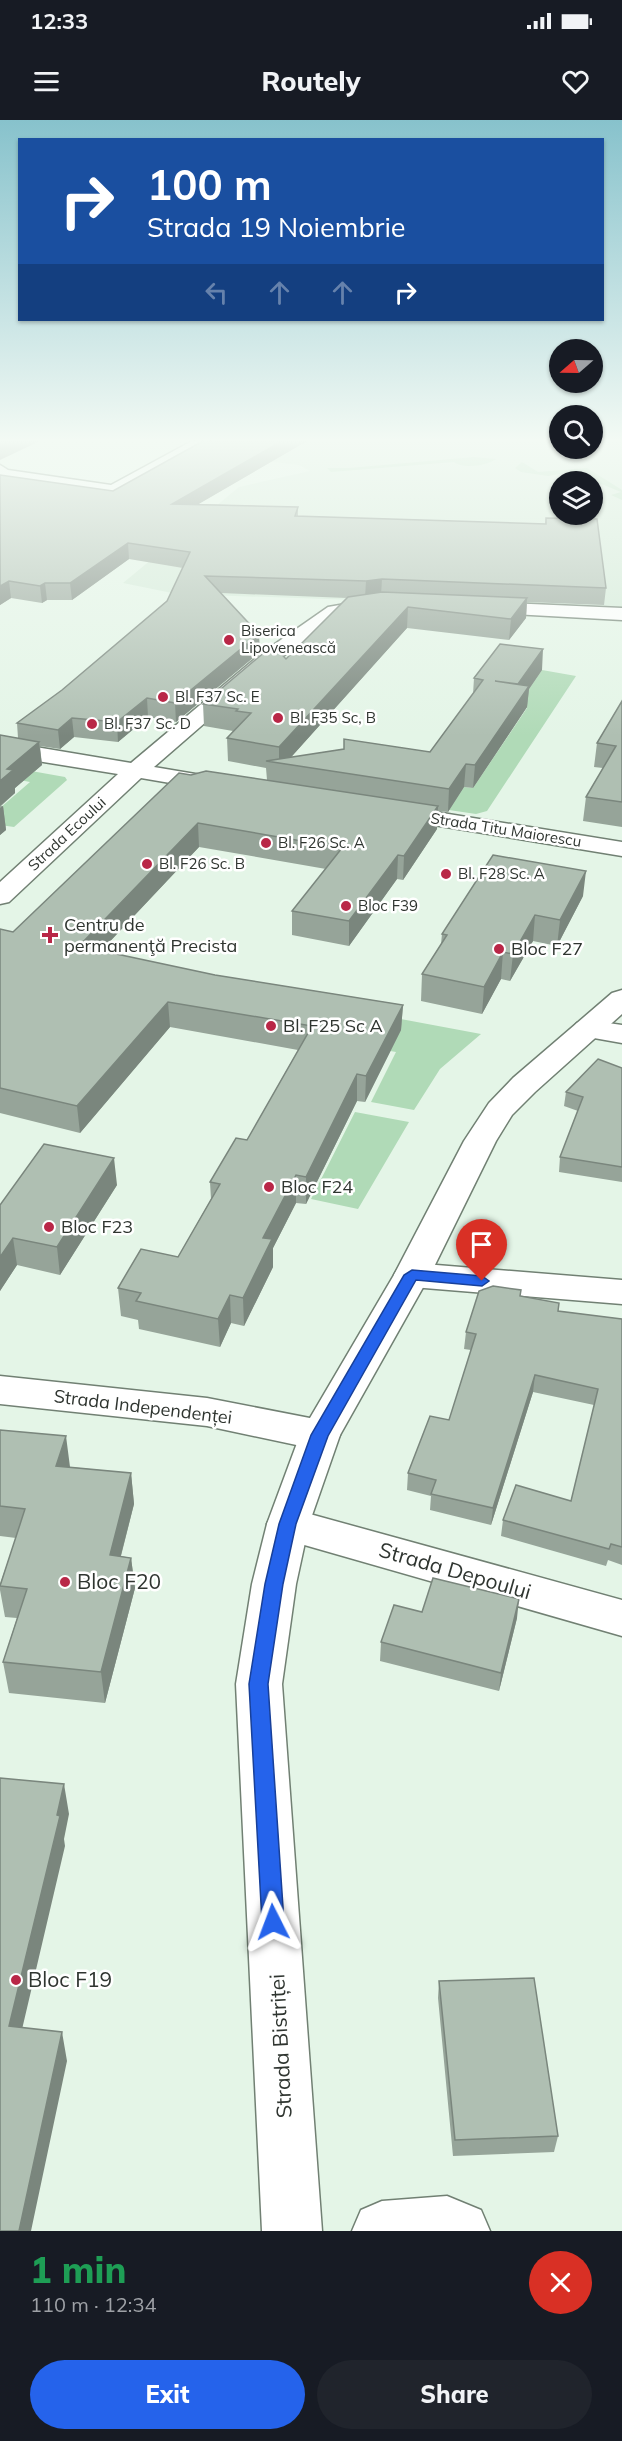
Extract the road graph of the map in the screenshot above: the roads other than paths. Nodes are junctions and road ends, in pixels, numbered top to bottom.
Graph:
1 (392, 605) edge
2 (461, 608) edge
3 (622, 614) edge
4 (0, 748) edge
5 (134, 772) junction
6 (238, 788) edge
7 (376, 809) edge
8 (622, 849) edge
9 (0, 896) edge
10 (622, 999) edge
11 (605, 1032) edge
12 (412, 1275) junction
13 (622, 1292) edge
14 (0, 1389) edge
15 (320, 1435) junction
16 (288, 1524) junction
17 (622, 1618) edge
18 (292, 2231) edge
19 (382, 2231) edge
20 (460, 2231) edge

1 - 5 street, Strada Ecoului
2 - 3 street
4 - 5 street
5 - 6 street
5 - 9 street, Strada Ecoului
7 - 8 street, Strada Titu Maiorescu
10 - 11 street, Strada Bistriței
11 - 12 street, Strada Bistriței
12 - 13 street
12 - 15 street, Strada Bistriței
14 - 15 street, Strada Independenței
15 - 16 street, Strada Bistriței
16 - 17 street, Strada Depoului
16 - 18 street, Strada Bistriței
19 - 20 street

